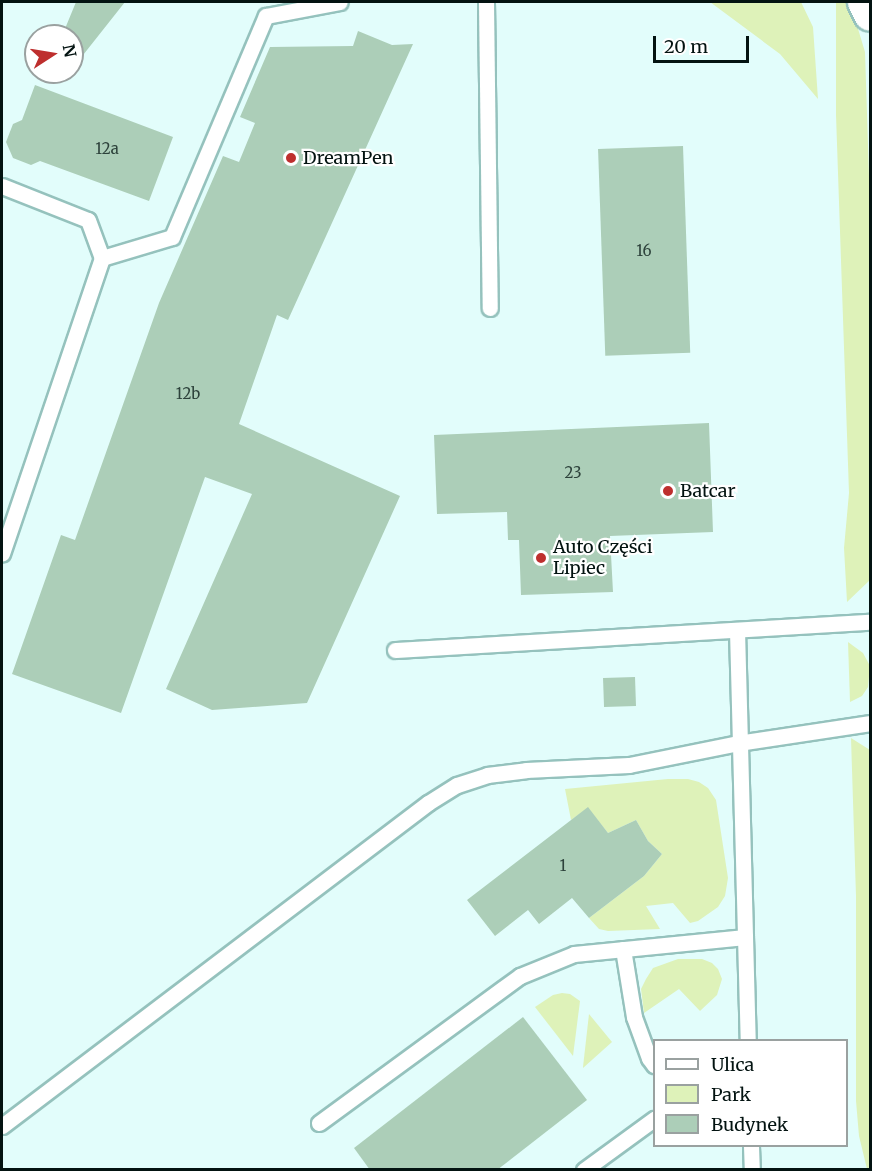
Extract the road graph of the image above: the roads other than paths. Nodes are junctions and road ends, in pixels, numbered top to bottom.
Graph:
1 (340, 2) edge
2 (486, 2) edge
3 (864, 2) edge
4 (870, 14) edge
5 (2, 186) edge
6 (102, 258) junction
7 (490, 308) dead end
8 (2, 554) edge
9 (870, 622) edge
10 (736, 630) junction
11 (395, 650) dead end
12 (870, 723) edge
13 (738, 743) junction
14 (745, 937) junction
15 (623, 949) junction
16 (748, 1039) edge
17 (653, 1064) edge
18 (653, 1120) edge
19 (319, 1123) dead end
20 (2, 1126) edge
21 (751, 1147) edge
22 (584, 1170) edge
23 (752, 1170) edge

1 - 6 lane
2 - 7 lane
3 - 4 street
5 - 6 lane
6 - 8 lane
9 - 10 lane
10 - 11 lane
10 - 13 lane
12 - 13 lane
13 - 14 lane
13 - 20 lane
14 - 15 lane
14 - 16 lane
15 - 17 lane
15 - 19 lane
18 - 22 lane
21 - 23 lane

